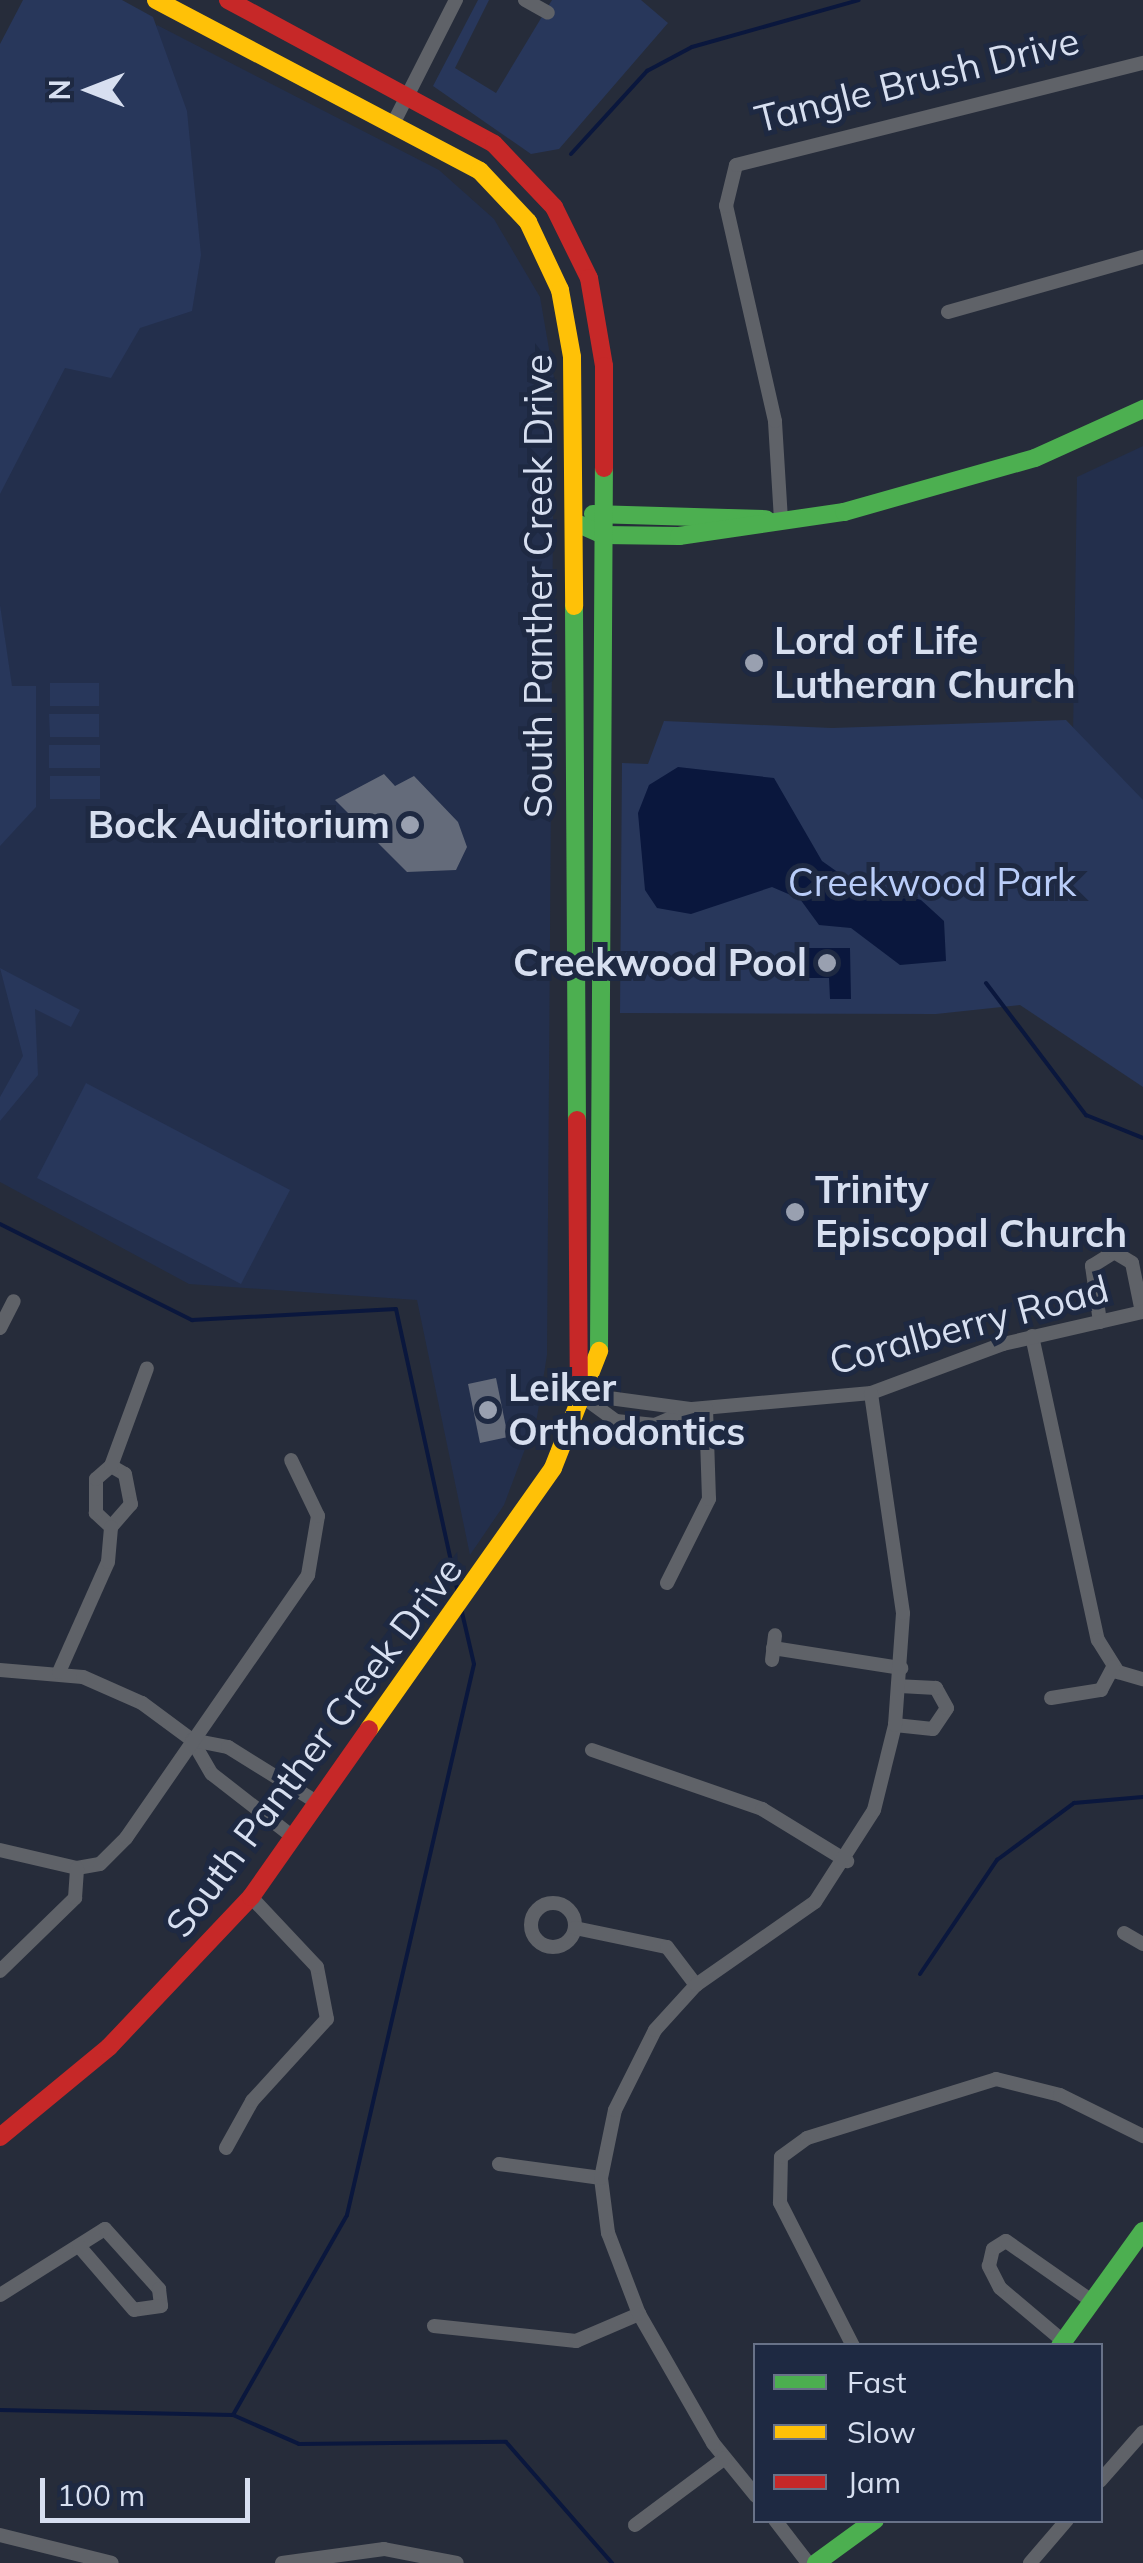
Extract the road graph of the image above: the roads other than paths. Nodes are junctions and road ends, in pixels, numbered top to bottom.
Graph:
1 (156, 0) edge
2 (228, 0) edge
3 (456, 0) edge
4 (525, 0) edge
5 (548, 12) dead end
6 (1143, 62) edge
7 (409, 92) junction
8 (395, 120) junction
9 (1143, 257) edge
10 (948, 312) dead end
11 (1143, 409) edge
12 (604, 510) junction
13 (776, 520) junction
14 (574, 522) junction
15 (604, 535) junction
16 (14, 1301) dead end
17 (1143, 1312) edge
18 (1100, 1322) junction
19 (0, 1328) edge
20 (1032, 1336) junction
21 (148, 1368) dead end
22 (872, 1393) junction
23 (579, 1394) junction
24 (699, 1409) junction
25 (291, 1460) dead end
26 (110, 1466) junction
27 (111, 1527) junction
28 (667, 1583) dead end
29 (773, 1648) dead end
30 (1113, 1667) junction
31 (901, 1668) junction
32 (0, 1670) edge
33 (58, 1672) junction
34 (1143, 1679) edge
35 (900, 1686) junction
36 (1052, 1698) dead end
37 (896, 1725) junction
38 (192, 1740) junction
39 (592, 1750) dead end
40 (318, 1803) junction
41 (293, 1837) junction
42 (0, 1850) edge
43 (847, 1861) junction
44 (77, 1868) junction
45 (251, 1897) junction
46 (574, 1928) dead end
47 (1124, 1933) dead end
48 (1143, 1944) edge
49 (0, 1971) edge
50 (696, 1985) junction
51 (1143, 2136) edge
52 (0, 2137) edge
53 (226, 2148) dead end
54 (499, 2164) dead end
55 (601, 2178) junction
56 (1143, 2231) edge
57 (79, 2246) junction
58 (0, 2296) edge
59 (1093, 2302) junction
60 (639, 2314) junction
61 (434, 2326) dead end
62 (851, 2343) edge
63 (1061, 2343) edge
64 (1143, 2432) edge
65 (1138, 2449) edge
66 (726, 2458) junction
67 (1103, 2479) edge
68 (753, 2492) edge
69 (777, 2523) edge
70 (871, 2523) edge
71 (1064, 2523) edge
72 (635, 2525) dead end
73 (0, 2536) edge
74 (320, 2559) edge
75 (112, 2563) edge
76 (282, 2563) edge
77 (456, 2563) edge
78 (808, 2563) edge
79 (816, 2563) edge
80 (1030, 2563) edge

1 - 8 street, South Panther Creek Drive
2 - 7 street, South Panther Creek Drive
3 - 7 street
4 - 5 street
6 - 13 street, Tangle Brush Drive
7 - 8 street
7 - 12 street, South Panther Creek Drive
8 - 14 street, South Panther Creek Drive
9 - 10 street
11 - 13 street
12 - 13 street
12 - 14 street
12 - 15 street, South Panther Creek Drive
13 - 15 street
14 - 15 street
14 - 23 street, South Panther Creek Drive
15 - 23 street, South Panther Creek Drive
16 - 19 street
17 - 18 street, Coralberry Road
17 - 18 street
18 - 20 street, Coralberry Road
20 - 22 street, Coralberry Road
20 - 30 street
21 - 26 street
22 - 24 street, Coralberry Road
22 - 31 street
23 - 24 street, Coralberry Road
23 - 24 street, Coralberry Road
23 - 40 street, South Panther Creek Drive
24 - 28 street
25 - 38 street
26 - 27 street
26 - 27 street
27 - 33 street
29 - 31 street
30 - 34 street
30 - 36 street
31 - 35 street
32 - 33 street
33 - 38 street
35 - 37 street
35 - 37 street
37 - 43 street
38 - 40 street
38 - 41 street
38 - 44 street
39 - 43 street
40 - 41 street, South Panther Creek Drive
41 - 45 street, South Panther Creek Drive
42 - 44 street
43 - 50 street
44 - 49 street
45 - 52 street, South Panther Creek Drive
45 - 53 street
46 - 50 street
47 - 48 street
50 - 55 street
51 - 62 street
54 - 55 street
55 - 60 street
56 - 59 street
57 - 57 street
57 - 58 street
59 - 63 street
59 - 63 street
60 - 61 street
60 - 66 street
64 - 65 street
65 - 67 street
66 - 68 street
66 - 72 street
69 - 78 street
70 - 79 street
71 - 80 street
73 - 75 street
74 - 76 street
74 - 77 street

